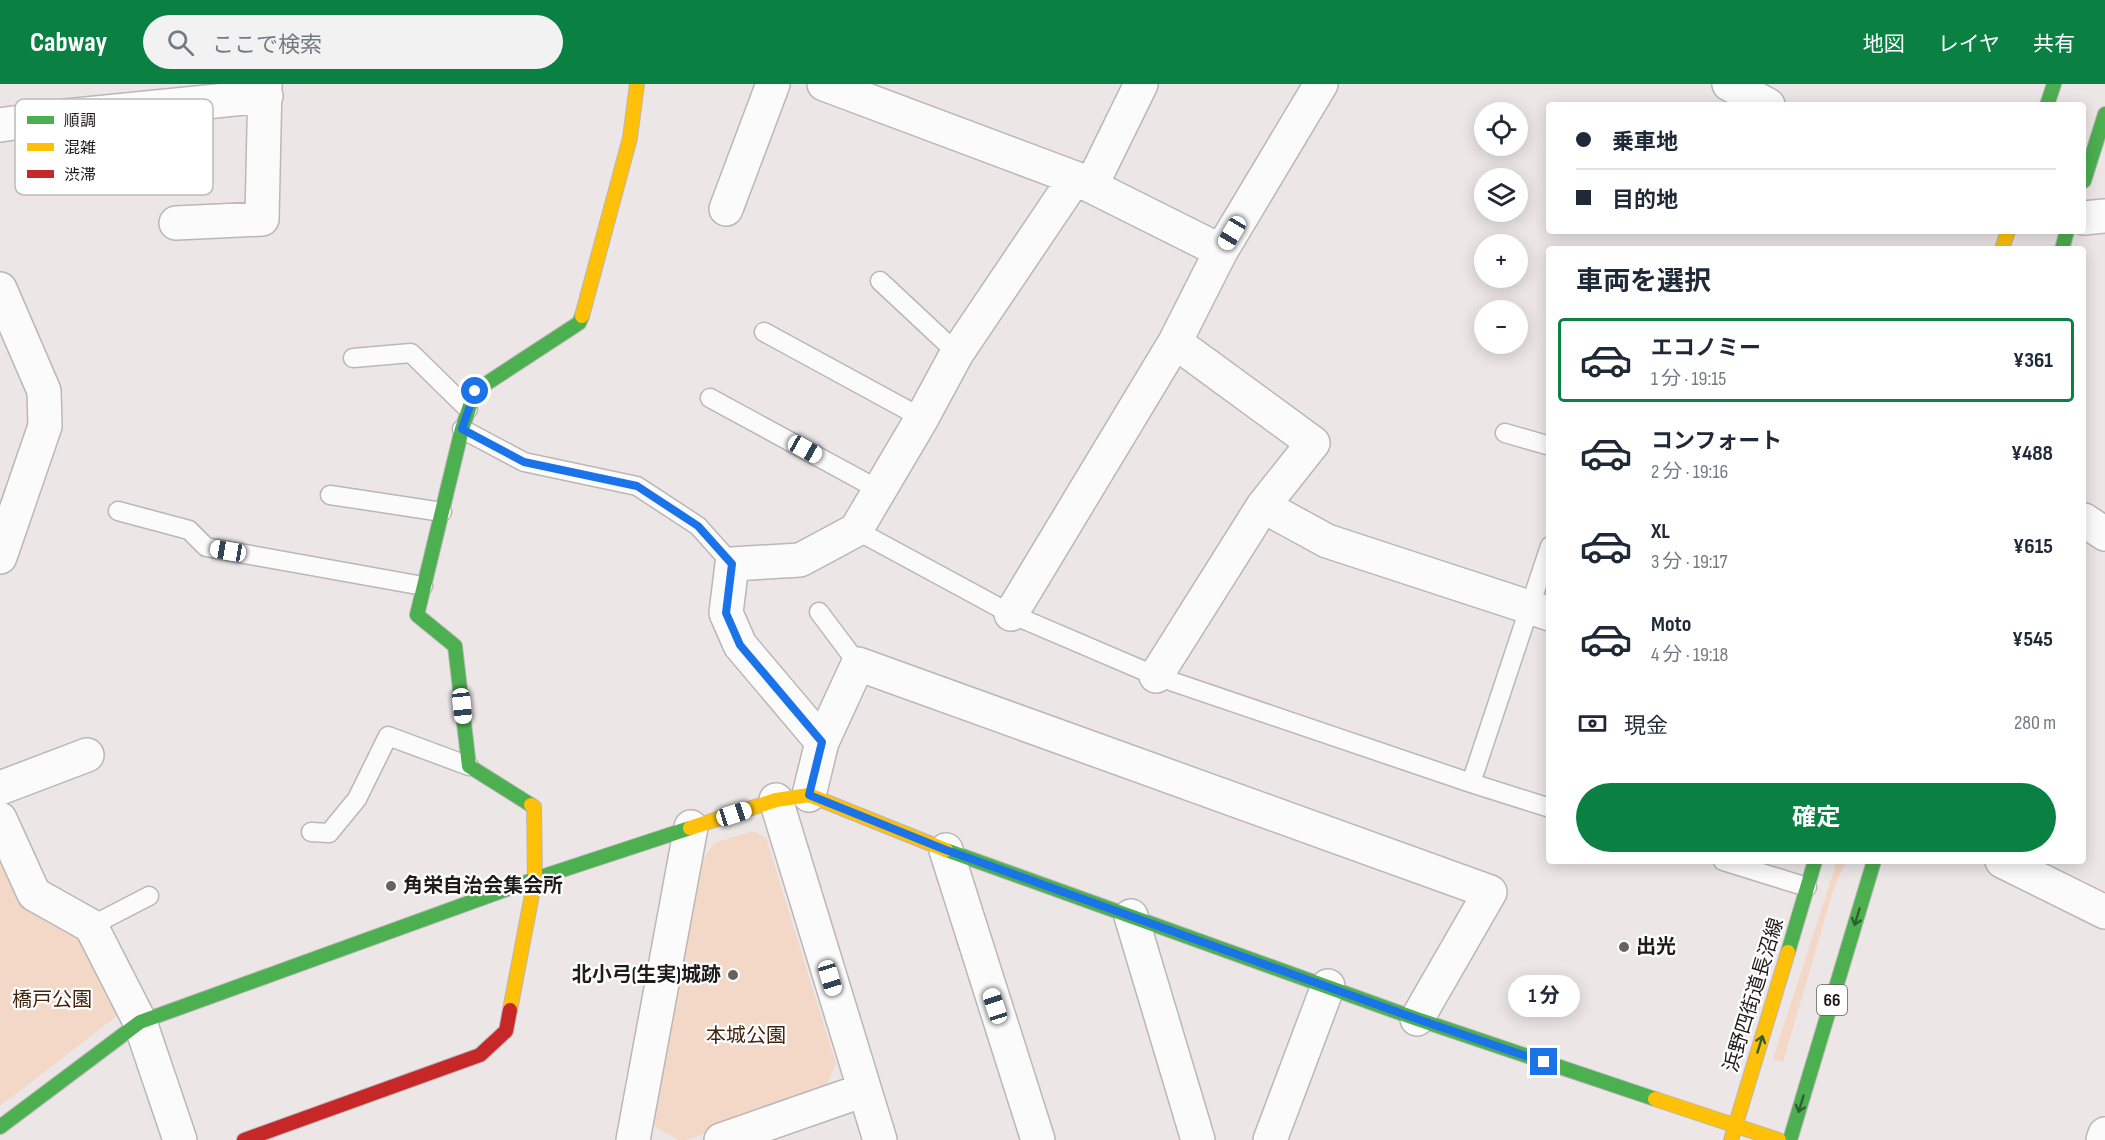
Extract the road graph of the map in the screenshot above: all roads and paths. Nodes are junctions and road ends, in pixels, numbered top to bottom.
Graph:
1 (637, 84) edge
2 (773, 84) edge
3 (824, 84) edge
4 (1141, 84) edge
5 (1321, 84) edge
6 (2054, 84) edge
7 (1732, 85) edge
8 (266, 90) edge
9 (196, 99) edge
10 (1763, 102) edge
11 (2048, 102) edge
12 (2105, 114) edge
13 (15, 123) edge
14 (0, 125) edge
15 (2086, 175) edge
16 (1083, 182) junction
17 (726, 209) dead end
18 (2105, 216) edge
19 (2086, 218) edge
20 (176, 223) dead end
21 (1221, 251) junction
22 (880, 282) dead end
23 (0, 290) edge
24 (764, 332) dead end
25 (1175, 342) junction
26 (957, 353) junction
27 (353, 358) dead end
28 (710, 398) dead end
29 (468, 410) junction
30 (922, 418) junction
31 (462, 429) junction
32 (1505, 432) dead end
33 (1546, 445) edge
34 (881, 491) junction
35 (330, 495) dead end
36 (1263, 506) junction
37 (118, 511) dead end
38 (442, 512) junction
39 (2086, 521) edge
40 (856, 530) junction
41 (2105, 534) edge
42 (0, 557) edge
43 (732, 564) junction
44 (1546, 569) edge
45 (423, 586) junction
46 (1539, 610) edge
47 (819, 612) dead end
48 (1011, 614) junction
49 (858, 664) junction
50 (1156, 676) junction
51 (822, 742) junction
52 (87, 755) dead end
53 (468, 766) junction
54 (1471, 783) junction
55 (0, 788) edge
56 (809, 795) junction
57 (776, 800) junction
58 (1546, 807) edge
59 (0, 819) edge
60 (691, 828) junction
61 (311, 832) dead end
62 (946, 850) junction
63 (1733, 864) edge
64 (1814, 864) edge
65 (1873, 864) edge
66 (2008, 864) edge
67 (535, 879) junction
68 (1807, 887) junction
69 (149, 896) dead end
70 (2105, 912) edge
71 (1131, 916) junction
72 (91, 926) junction
73 (1328, 986) junction
74 (1417, 1019) junction
75 (140, 1022) junction
76 (864, 1090) junction
77 (0, 1127) edge
78 (1733, 1133) edge
79 (2105, 1134) edge
80 (180, 1140) edge
81 (244, 1140) edge
82 (633, 1140) edge
83 (721, 1140) edge
84 (880, 1140) edge
85 (1038, 1140) edge
86 (1198, 1140) edge
87 (1270, 1140) edge
88 (1779, 1140) edge
89 (1790, 1140) edge
90 (2103, 1140) edge

1 - 29 street
2 - 17 street
3 - 16 street
4 - 16 street
5 - 21 street
6 - 11 street
7 - 10 street
8 - 9 street
8 - 20 street
12 - 15 street
13 - 14 street
16 - 21 street
16 - 26 street
18 - 19 street
21 - 25 street
22 - 26 lane
23 - 42 street
24 - 30 lane
25 - 36 street
25 - 48 street
26 - 30 street
27 - 29 lane
28 - 34 lane
29 - 31 street
30 - 34 street
31 - 38 street
31 - 43 lane
32 - 33 lane
34 - 40 street
35 - 38 lane
36 - 46 street
36 - 50 street
37 - 45 lane
38 - 45 street
39 - 41 street
40 - 43 street
40 - 48 lane
43 - 51 street
44 - 46 lane
45 - 53 street
46 - 54 lane
47 - 49 lane
48 - 50 lane
49 - 51 street
49 - 74 street
50 - 54 lane
51 - 56 street
52 - 55 street
53 - 61 lane
53 - 67 street
54 - 58 lane
56 - 57 street
56 - 62 street
57 - 60 street
57 - 76 street
59 - 72 street
60 - 67 street
60 - 82 street
62 - 71 street
62 - 85 street
63 - 68 lane
64 - 68 street, 浜野四街道長沼線
65 -> 89 street, 66
66 - 70 street
67 - 75 street
67 - 81 street
78 -> 68 street, 浜野四街道長沼線
69 - 72 lane
71 - 73 street
71 - 86 street
72 - 75 street
73 - 74 street
73 - 87 street
74 - 78 street
75 - 77 street
75 - 80 street
76 - 83 street
76 - 84 street
78 - 88 street
79 - 90 street

